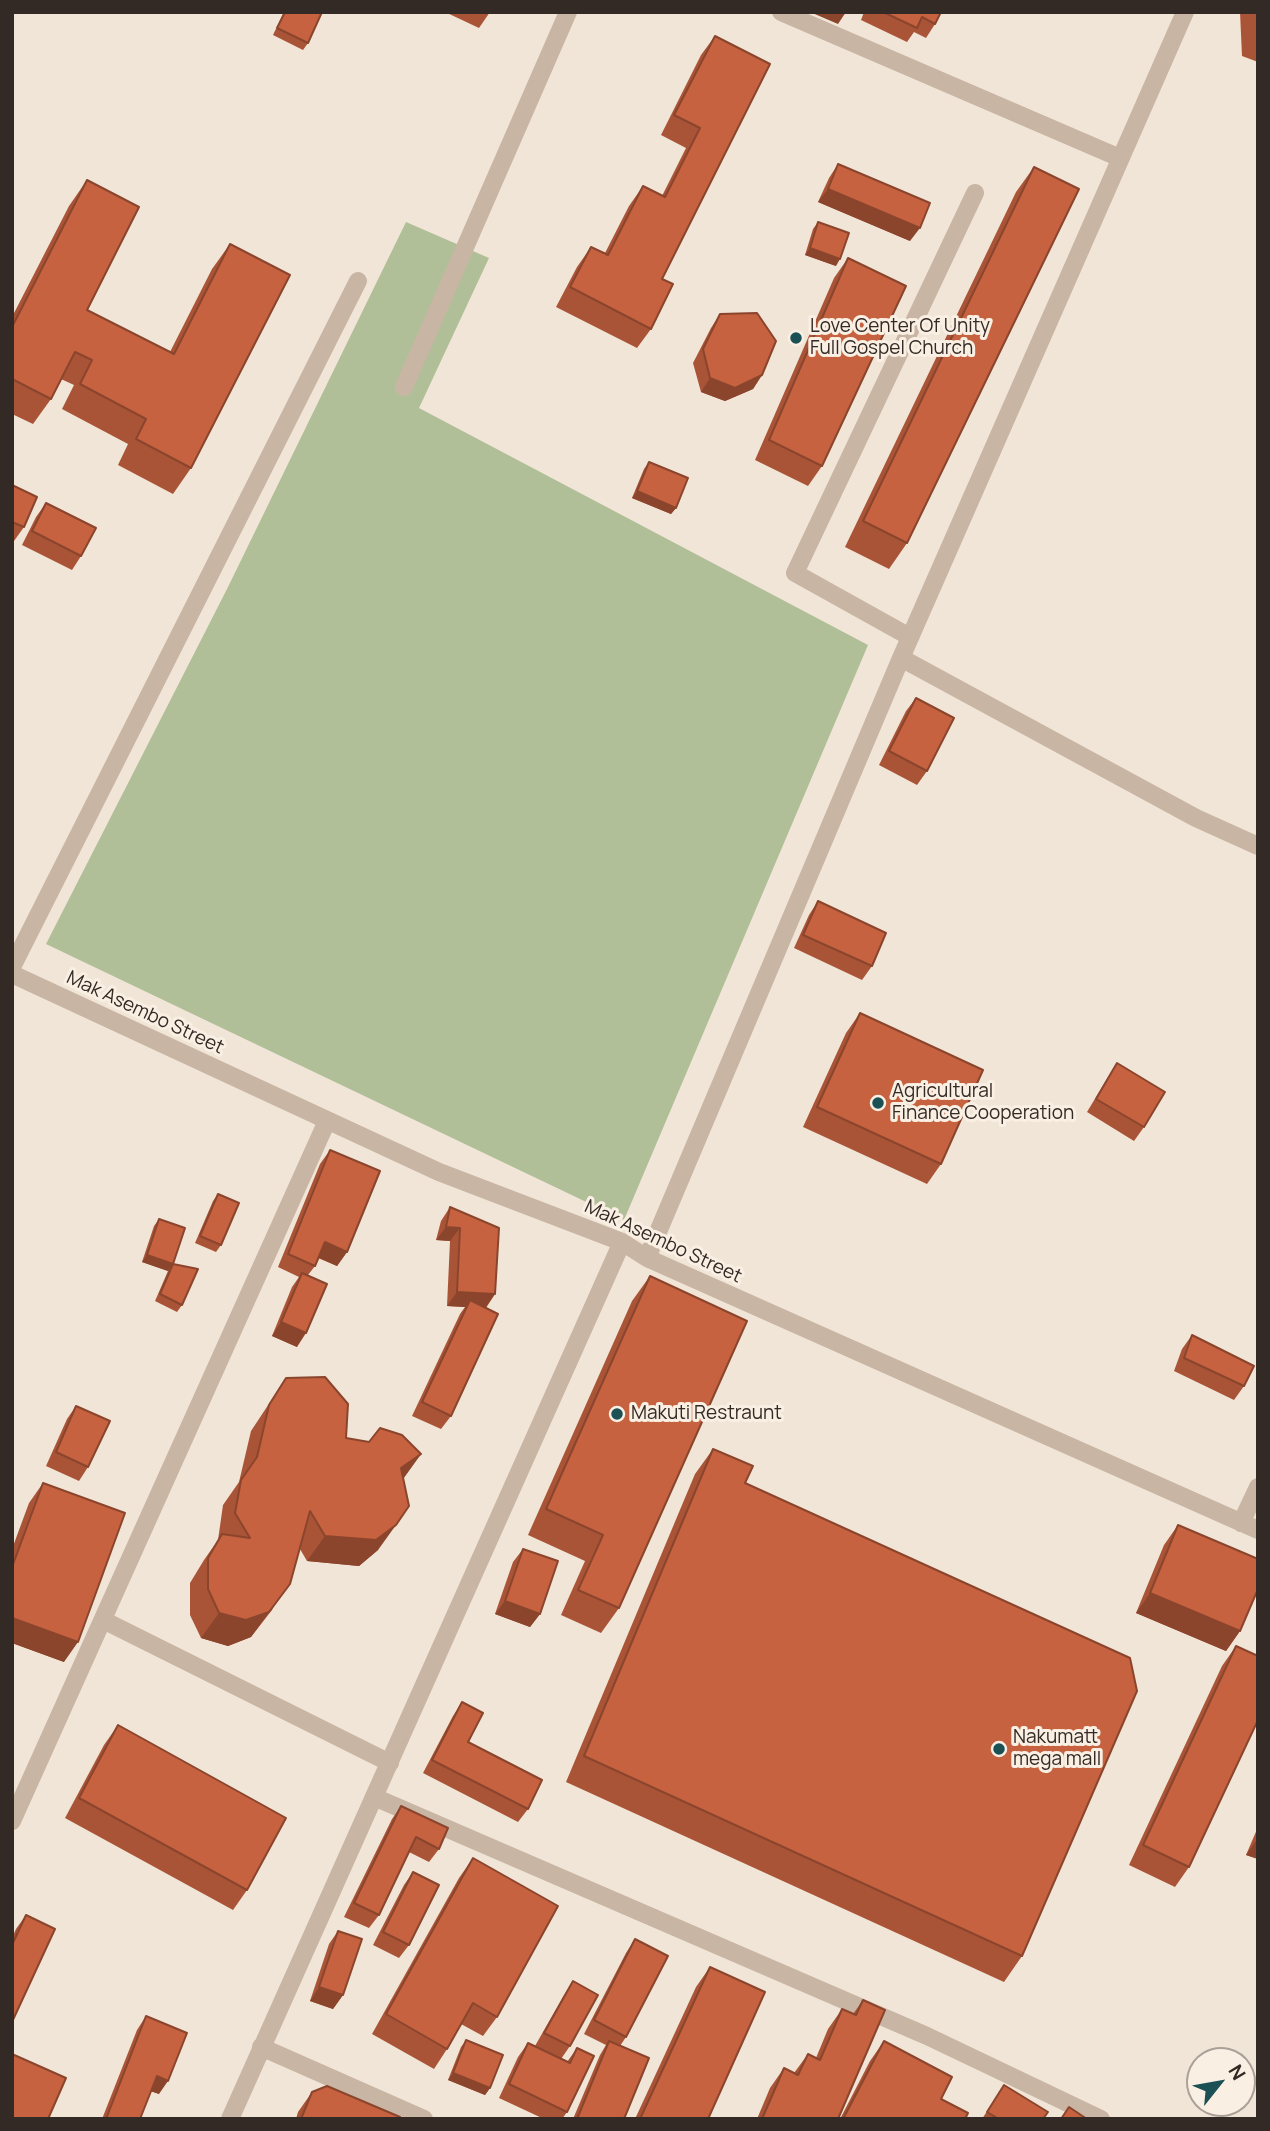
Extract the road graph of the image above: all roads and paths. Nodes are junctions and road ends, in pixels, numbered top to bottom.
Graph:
1 (568, 12) edge
2 (781, 12) edge
3 (1185, 12) edge
4 (1120, 158) junction
5 (975, 193) dead end
6 (358, 281) dead end
7 (404, 387) dead end
8 (910, 636) junction
9 (901, 658) junction
10 (1258, 846) edge
11 (12, 967) edge
12 (12, 974) edge
13 (327, 1122) junction
14 (622, 1242) junction
15 (647, 1258) junction
16 (1258, 1487) edge
17 (1250, 1527) edge
18 (103, 1620) junction
19 (390, 1763) junction
20 (374, 1797) junction
21 (12, 1821) edge
22 (261, 2047) junction
23 (230, 2119) edge
24 (424, 2119) edge
25 (1101, 2119) edge

1 - 7 street
2 - 4 street
3 - 4 street
4 - 8 street
5 - 8 street
6 - 11 street
8 - 9 street
9 - 10 street
9 - 15 street
12 - 13 street, Mak Asembo Street
13 - 14 street, Mak Asembo Street
13 - 18 street
14 - 15 street, Mak Asembo Street
14 - 19 street
15 - 17 street, Mak Asembo Street
16 - 17 street
18 - 19 street
18 - 21 street
19 - 20 street
20 - 22 street
20 - 25 street
22 - 23 street
22 - 24 street

